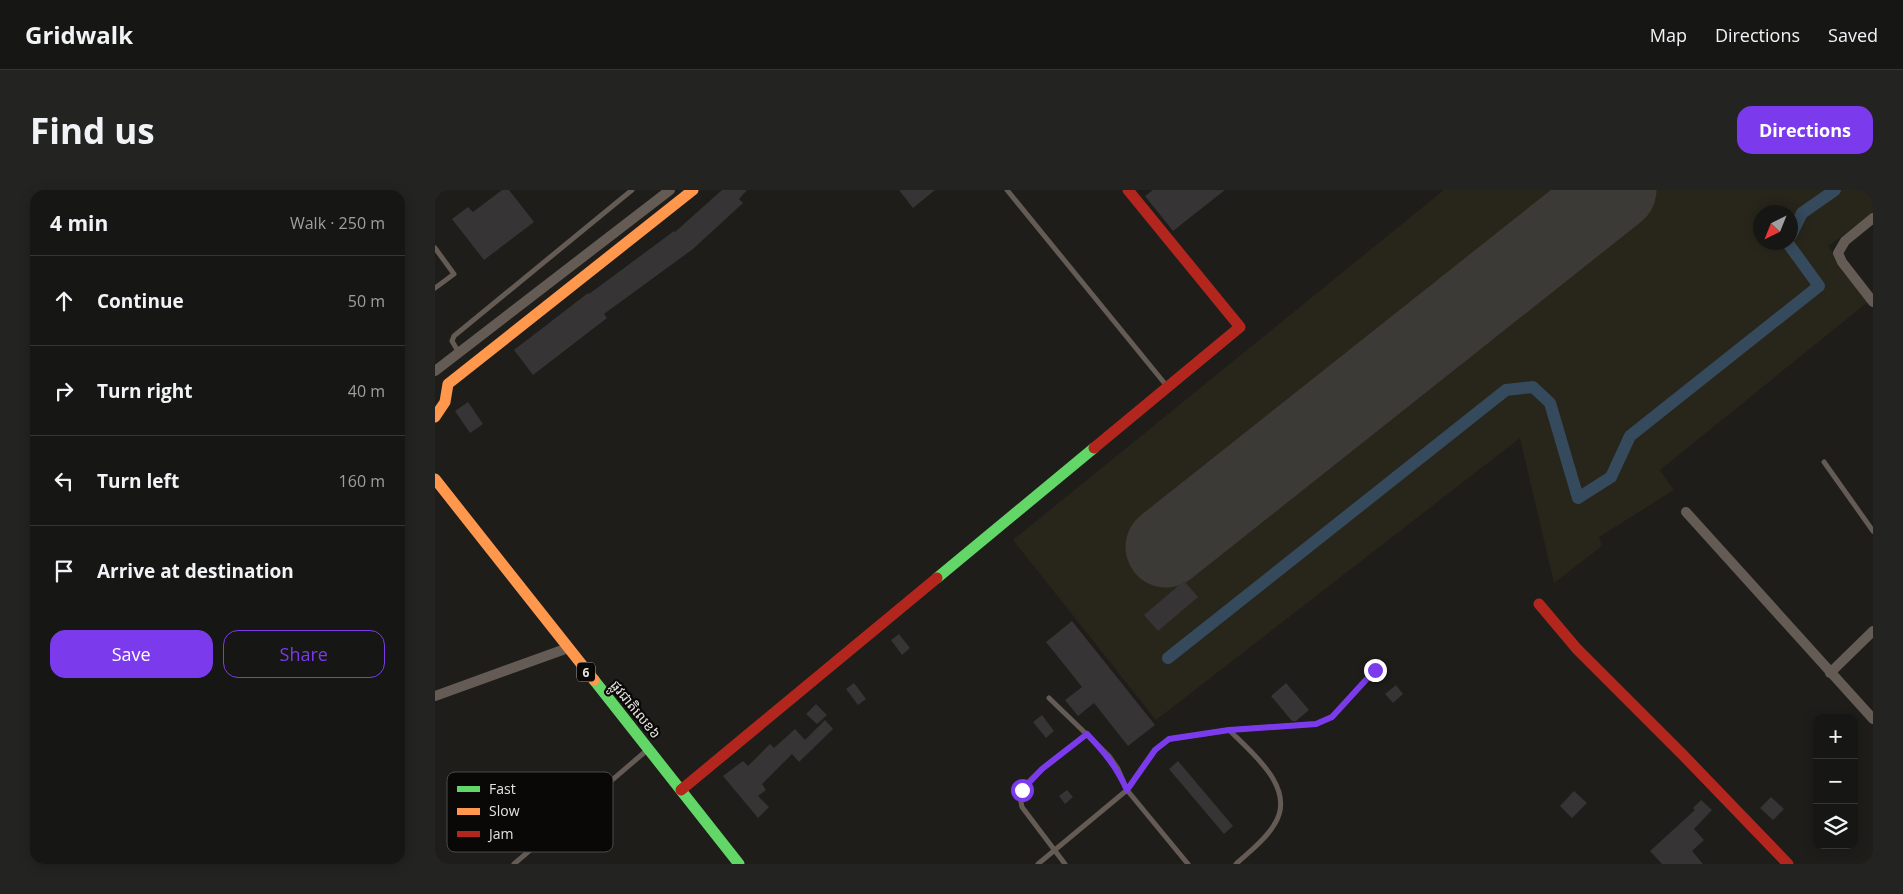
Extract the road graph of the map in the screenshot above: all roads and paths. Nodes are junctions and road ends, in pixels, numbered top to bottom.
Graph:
1 (632, 190) edge
2 (670, 190) edge
3 (693, 190) edge
4 (1007, 190) edge
5 (1128, 190) edge
6 (1873, 218) edge
7 (435, 248) edge
8 (435, 288) edge
9 (1873, 302) edge
10 (459, 354) junction
11 (435, 371) edge
12 (1168, 387) junction
13 (435, 417) edge
14 (1824, 462) dead end
15 (435, 479) edge
16 (1686, 512) dead end
17 (1873, 531) edge
18 (1539, 604) dead end
19 (1873, 631) edge
20 (567, 648) junction
21 (1375, 670) dead end
22 (1830, 673) junction
23 (435, 696) edge
24 (1049, 698) dead end
25 (1873, 719) edge
26 (1229, 730) junction
27 (1087, 734) junction
28 (649, 750) junction
29 (613, 780) edge
30 (681, 790) junction
31 (1127, 790) junction
32 (1055, 849) junction
33 (528, 852) edge
34 (514, 864) edge
35 (739, 864) edge
36 (1038, 864) edge
37 (1065, 864) edge
38 (1188, 864) edge
39 (1237, 864) edge
40 (1788, 864) edge

1 - 10 lane
2 - 10 street
3 - 13 main road
4 - 12 lane
5 - 12 main road
6 - 9 street
7 - 8 lane
10 - 11 street
12 - 30 main road
14 - 17 lane
15 - 20 main road, ផ្លូវជាតិលេខ៦ / 6
16 - 22 street
18 - 40 main road
19 - 22 street
20 - 23 street
20 - 28 main road, ផ្លូវជាតិលេខ៦ / 6
21 - 26 lane
22 - 25 street
24 - 27 lane
26 - 31 lane
26 - 39 lane
27 - 31 lane
27 - 32 lane
28 - 29 lane
28 - 30 main road, ផ្លូវជាតិលេខ៦ / 6
30 - 35 main road, ផ្លូវជាតិលេខ៦ / 6
31 - 32 lane
31 - 38 lane
32 - 36 lane
32 - 37 lane
33 - 34 lane

